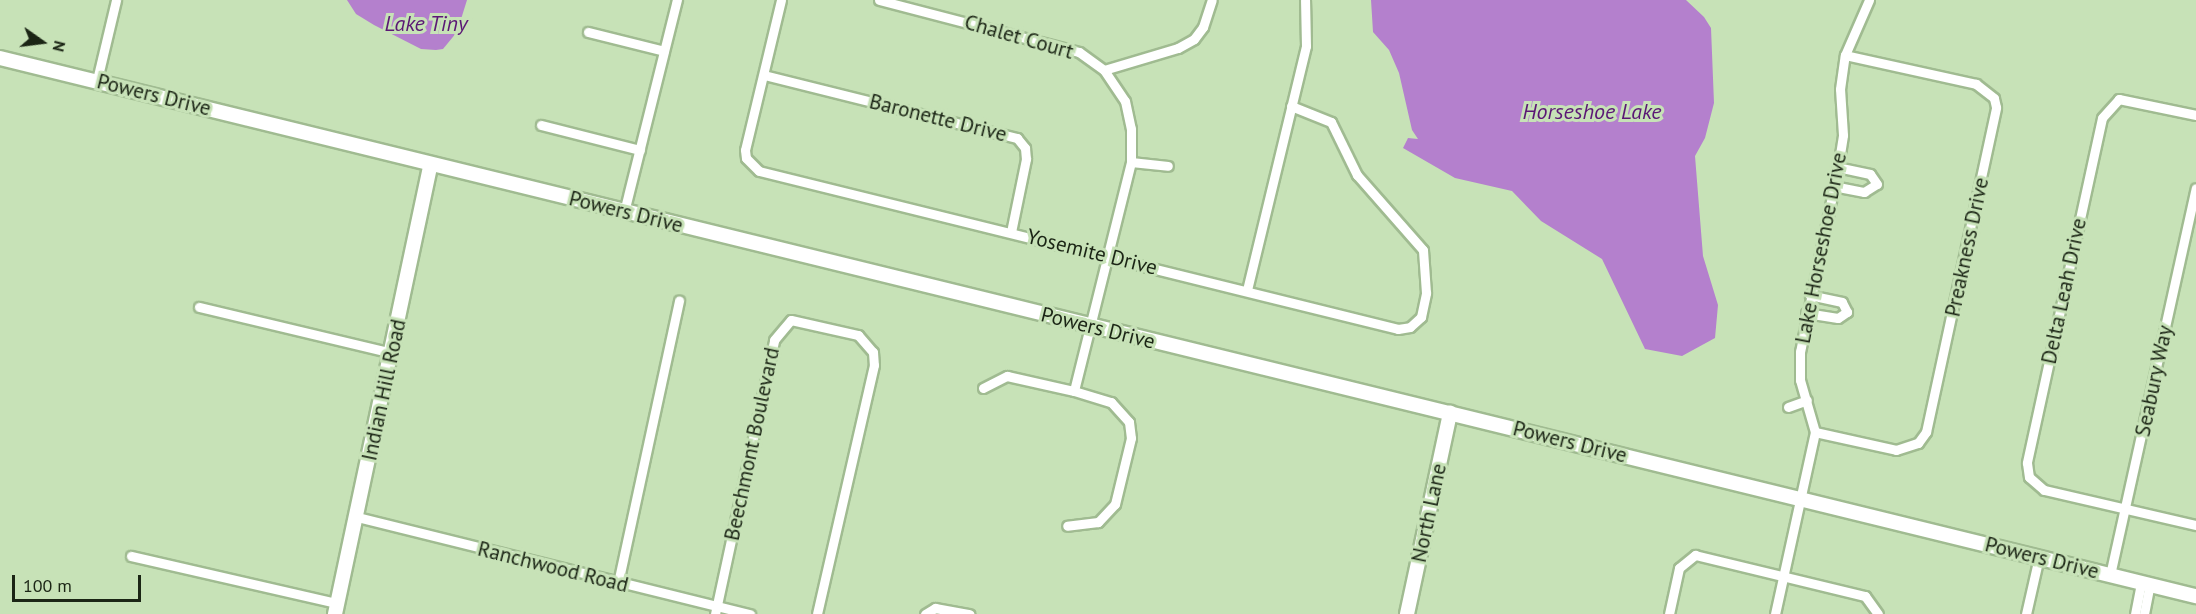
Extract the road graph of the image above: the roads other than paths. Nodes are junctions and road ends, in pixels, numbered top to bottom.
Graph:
1 (116, 0) edge
2 (677, 0) edge
3 (781, 0) edge
4 (879, 0) edge
5 (1212, 0) edge
6 (1305, 0) edge
7 (1869, 0) edge
8 (588, 32) dead end
9 (664, 51) junction
10 (1845, 55) junction
11 (0, 58) edge
12 (1104, 70) junction
13 (764, 75) junction
14 (98, 80) junction
15 (1291, 106) junction
16 (2196, 115) edge
17 (541, 125) dead end
18 (640, 150) junction
19 (1131, 162) junction
20 (430, 166) junction
21 (1168, 166) dead end
22 (1838, 167) junction
23 (1833, 186) junction
24 (2196, 188) edge
25 (624, 212) junction
26 (1011, 232) junction
27 (1108, 256) junction
28 (1247, 290) junction
29 (1810, 295) junction
30 (679, 300) dead end
31 (199, 307) dead end
32 (1806, 313) junction
33 (1091, 326) junction
34 (392, 353) junction
35 (983, 388) dead end
36 (1074, 391) junction
37 (1807, 400) junction
38 (1788, 407) dead end
39 (1450, 413) junction
40 (1815, 432) junction
41 (1801, 498) junction
42 (2126, 509) junction
43 (357, 517) junction
44 (2196, 525) edge
45 (1067, 526) dead end
46 (131, 556) dead end
47 (2039, 557) junction
48 (1784, 575) junction
49 (2110, 575) junction
50 (618, 583) junction
51 (2145, 583) junction
52 (2196, 596) edge
53 (336, 609) edge
54 (716, 610) edge
55 (750, 614) edge
56 (817, 614) edge
57 (925, 614) edge
58 (969, 614) edge
59 (1407, 614) edge
60 (1669, 614) edge
61 (1775, 614) edge
62 (1878, 614) edge
63 (2026, 614) edge
64 (2135, 614) edge
65 (2144, 614) edge

1 - 14 street
2 - 9 street
3 - 13 street
4 - 12 street, Chalet Court
5 - 12 street
6 - 15 street
7 - 10 street, Lake Horseshoe Drive
8 - 9 street
9 - 18 street
10 - 22 street, Lake Horseshoe Drive
10 - 40 street, Preakness Drive
11 - 14 street, Powers Drive
12 - 19 street, Chalet Court
13 - 26 street, Baronette Drive
13 - 26 street, Yosemite Drive
14 - 20 street, Powers Drive
15 - 28 street
15 - 28 street, Yosemite Drive
16 - 42 street, Delta Leah Drive
17 - 18 street
18 - 25 street
19 - 21 street
19 - 27 street, Chalet Court
20 - 25 street, Powers Drive
20 - 34 street, Indian Hill Road
22 - 23 street, Lake Horseshoe Drive
22 - 23 street
23 - 29 street, Lake Horseshoe Drive
24 - 42 street, Seabury Way
25 - 33 street, Powers Drive
26 - 27 street, Yosemite Drive
27 - 28 street, Yosemite Drive
27 - 33 street, Chalet Court
29 - 32 street, Lake Horseshoe Drive
29 - 32 street
30 - 50 street
31 - 34 street
32 - 37 street, Lake Horseshoe Drive
33 - 36 street, Chalet Court
33 - 39 street, Powers Drive
34 - 43 street, Indian Hill Road
35 - 36 street
36 - 45 street
37 - 38 street
37 - 40 street, Lake Horseshoe Drive
39 - 41 street, Powers Drive
39 - 59 street, North Lane
40 - 41 street, Lake Horseshoe Drive
41 - 47 street, Powers Drive
41 - 48 street, Lake Horseshoe Drive
42 - 44 street
42 - 49 street, Seabury Way
43 - 50 street, Ranchwood Road
43 - 53 street, Indian Hill Road
46 - 53 street
47 - 49 street, Powers Drive
47 - 63 street
48 - 60 street
48 - 61 street, Lake Horseshoe Drive
48 - 62 street
49 - 51 street, Powers Drive
50 - 54 street, Ranchwood Road
51 - 52 street, Powers Drive
51 - 64 street
51 - 65 street
54 - 55 street, Ranchwood Road
54 - 56 street, Beechmont Boulevard
57 - 58 street

